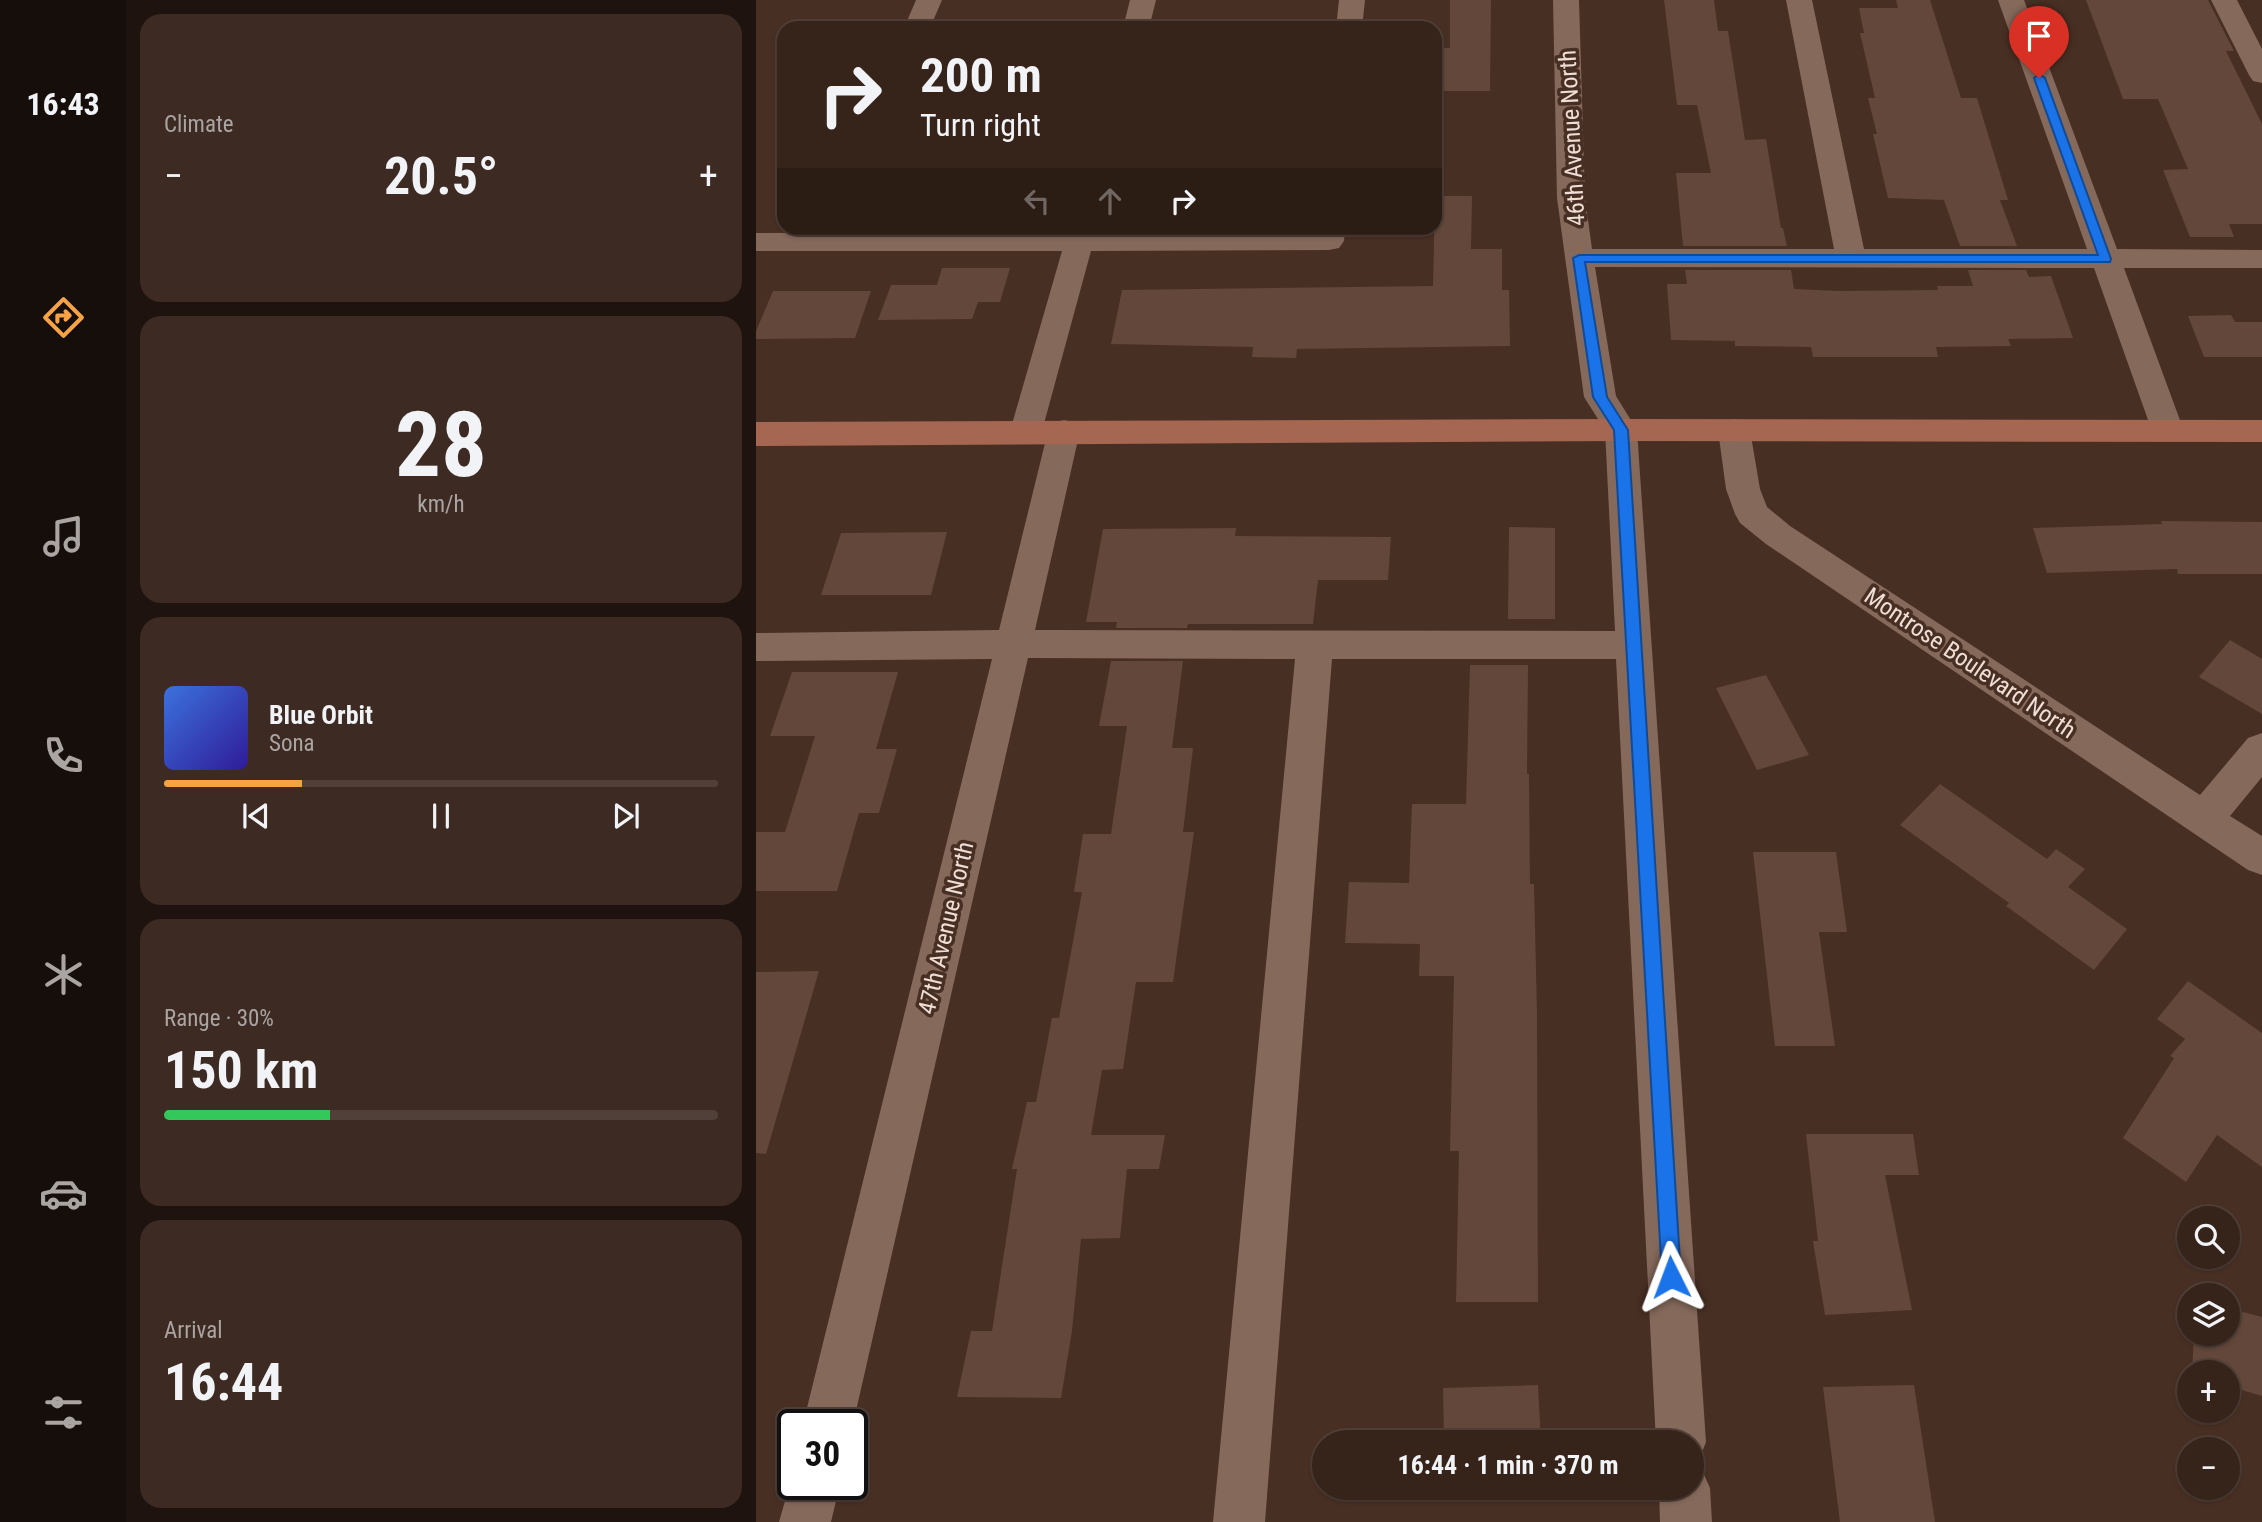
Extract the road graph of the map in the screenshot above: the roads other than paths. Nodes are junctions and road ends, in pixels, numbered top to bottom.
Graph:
1 (929, 0) edge
2 (1143, 0) edge
3 (1352, 0) edge
4 (1566, 0) edge
5 (1800, 0) edge
6 (2011, 0) edge
7 (2224, 0) edge
8 (921, 21) edge
9 (1138, 21) edge
10 (1350, 21) edge
11 (2262, 75) edge
12 (832, 235) edge
13 (1081, 235) edge
14 (1329, 235) edge
15 (756, 242) edge
16 (1579, 258) junction
17 (1851, 259) junction
18 (2105, 259) junction
19 (2262, 259) edge
20 (1621, 430) junction
21 (1734, 430) junction
22 (1045, 431) junction
23 (2262, 431) edge
24 (2168, 432) junction
25 (756, 434) edge
26 (1013, 643) junction
27 (1315, 645) junction
28 (1634, 645) junction
29 (756, 647) edge
30 (2262, 749) edge
31 (2204, 819) junction
32 (2262, 858) edge
33 (832, 1409) edge
34 (1680, 1430) edge
35 (810, 1500) edge
36 (1685, 1500) edge
37 (804, 1522) edge
38 (1240, 1522) edge
39 (1686, 1522) edge

1 - 8 street
2 - 9 street
3 - 10 street
4 - 16 street, 46th Avenue North
5 - 17 street
6 - 18 street
7 - 11 street
12 - 13 street
12 - 15 street
13 - 14 street
13 - 22 street, 47th Avenue North
16 - 17 street
16 - 20 street, 46th Avenue North
17 - 18 street
18 - 19 street
18 - 24 street
20 - 21 main road
20 - 22 main road
20 - 28 street, 46th Avenue North
21 - 24 main road
21 - 31 street, Montrose Boulevard North
22 - 25 main road
22 - 26 street, 47th Avenue North
23 - 24 main road
26 - 27 street
26 - 29 street
26 - 33 street, 47th Avenue North
27 - 28 street
27 - 38 street
28 - 34 street, 46th Avenue North
30 - 31 street
31 - 32 street, Montrose Boulevard North
35 - 37 street
36 - 39 street

